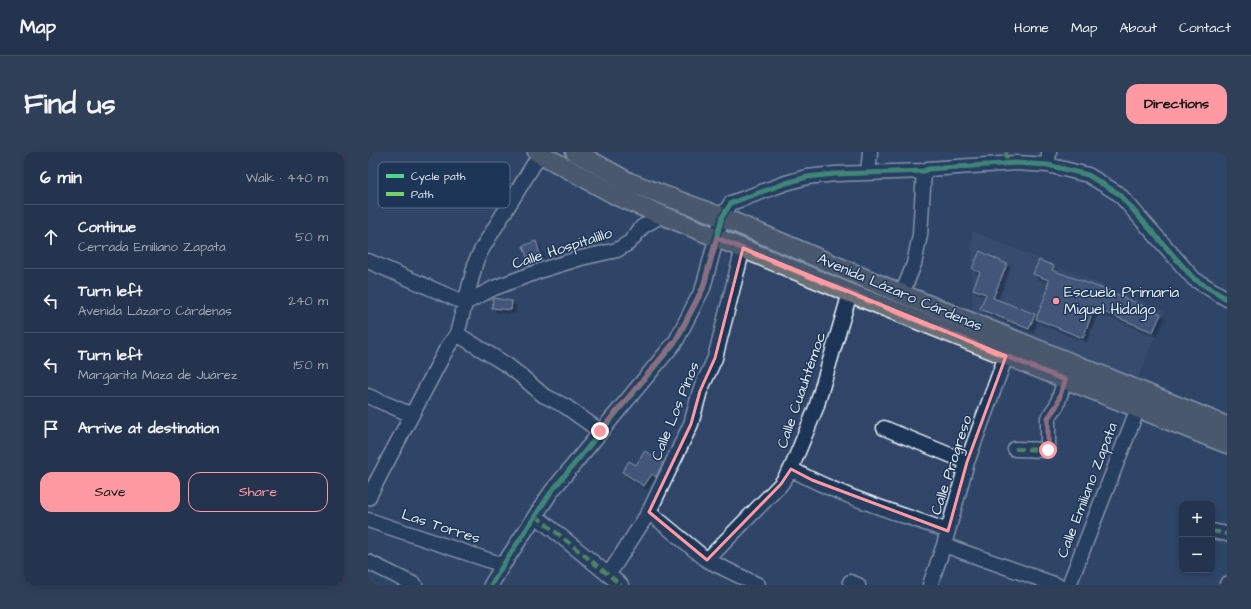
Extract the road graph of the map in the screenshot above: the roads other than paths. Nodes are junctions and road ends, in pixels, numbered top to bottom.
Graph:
1 (575, 152) edge
2 (870, 152) edge
3 (540, 153) edge
4 (594, 156) edge
5 (1049, 158) edge
6 (924, 171) junction
7 (868, 173) junction
8 (582, 176) junction
9 (510, 202) edge
10 (507, 208) edge
11 (662, 215) junction
12 (722, 217) junction
13 (717, 238) junction
14 (743, 248) junction
15 (368, 261) edge
16 (850, 293) junction
17 (902, 294) junction
18 (1227, 299) edge
19 (466, 303) junction
20 (457, 334) junction
21 (1006, 356) junction
22 (1065, 380) junction
23 (368, 396) edge
24 (1138, 408) junction
25 (412, 415) junction
26 (1227, 426) edge
27 (884, 428) dead end
28 (600, 431) junction
29 (1227, 444) edge
30 (1016, 449) dead end
31 (967, 462) junction
32 (791, 469) junction
33 (368, 498) edge
34 (649, 512) junction
35 (536, 516) junction
36 (368, 520) edge
37 (1215, 532) edge
38 (1227, 534) edge
39 (946, 538) junction
40 (707, 560) junction
41 (368, 562) edge
42 (503, 565) junction
43 (609, 574) junction
44 (415, 585) edge
45 (491, 585) edge
46 (621, 585) edge
47 (758, 585) edge
48 (930, 585) edge
49 (1057, 585) edge
50 (1068, 585) edge

1 - 4 main road, Avenida Lázaro Cárdenas
2 - 7 street
3 - 8 main road, Avenida Lázaro Cárdenas
3 - 9 street
4 - 8 main road
4 - 12 main road, Avenida Lázaro Cárdenas
5 - 6 street
5 - 18 street
6 - 7 street
6 - 17 street
7 - 12 street
8 - 11 main road, Avenida Lázaro Cárdenas
10 - 19 street
11 - 13 main road, Avenida Lázaro Cárdenas
11 - 19 street, Calle Hospitalillo
12 - 13 street
12 - 17 main road, Avenida Lázaro Cárdenas
13 - 14 main road, Avenida Lázaro Cárdenas
13 - 28 street
14 - 16 main road, Avenida Lázaro Cárdenas
14 - 34 street, Calle Los Pinos
15 - 19 street
16 - 21 main road, Avenida Lázaro Cárdenas
16 - 32 street, Calle Cuauhtémoc
17 - 26 main road, Avenida Lázaro Cárdenas
19 - 20 street
20 - 25 street
20 - 28 street
21 - 22 main road, Avenida Lázaro Cárdenas
21 - 31 street, Calle Progreso
22 - 24 main road, Avenida Lázaro Cárdenas
22 - 30 street
23 - 25 street
24 - 29 main road, Avenida Lázaro Cárdenas
24 - 50 street, Calle Emiliano Zapata
25 - 33 street
27 - 31 street
28 - 35 street
31 - 39 street, Calle Progreso
32 - 39 street
32 - 40 street, Calle Cuauhtémoc
34 - 40 street
34 - 43 street, Calle Los Pinos
35 - 42 street
35 - 43 street
36 - 42 street, Las Torres
37 - 38 street
39 - 48 street, Calle Progreso
39 - 49 street
40 - 47 street
41 - 44 street
42 - 45 street
43 - 46 street

